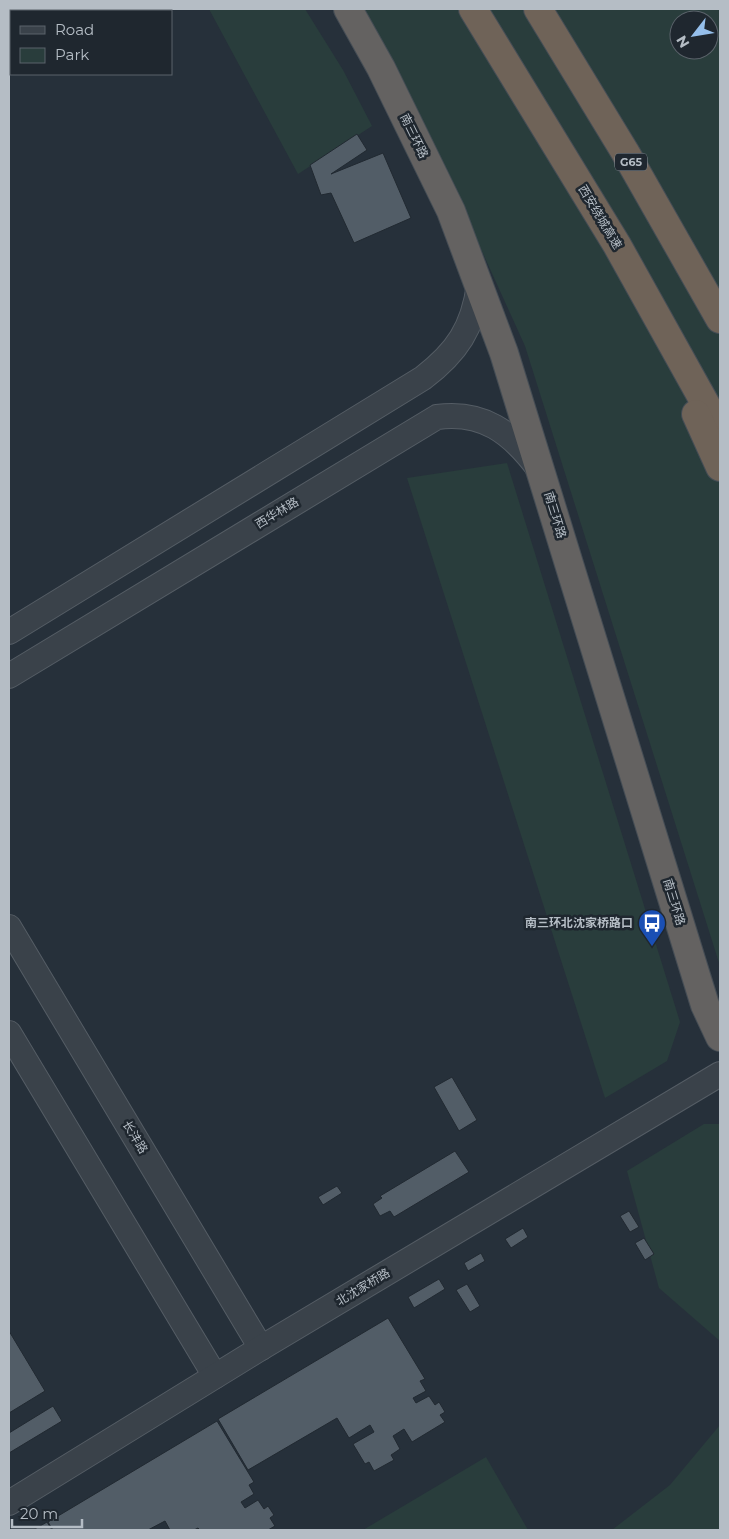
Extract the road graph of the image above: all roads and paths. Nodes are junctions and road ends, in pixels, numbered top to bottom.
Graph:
1 (348, 9) edge
2 (473, 9) edge
3 (538, 9) edge
4 (617, 245) junction
5 (479, 285) junction
6 (720, 319) edge
7 (720, 430) edge
8 (720, 466) edge
9 (542, 474) junction
10 (9, 632) edge
11 (9, 676) edge
12 (9, 927) edge
13 (9, 1033) edge
14 (720, 1038) edge
15 (720, 1074) edge
16 (262, 1348) junction
17 (215, 1376) junction
18 (9, 1503) edge

1 - 5 highway, 南三环路
2 - 4 highway, 西安绕城高速
3 - 6 highway, G65
4 - 7 highway, 西安绕城高速
4 - 8 highway
5 - 9 highway, 南三环路
5 - 10 street
9 - 11 street, 西华林路
9 - 14 highway, 南三环路
12 - 16 street, 长沣路
13 - 17 street
15 - 16 street, 北沈家桥路
16 - 17 street, 北沈家桥路
17 - 18 street, 北沈家桥路

